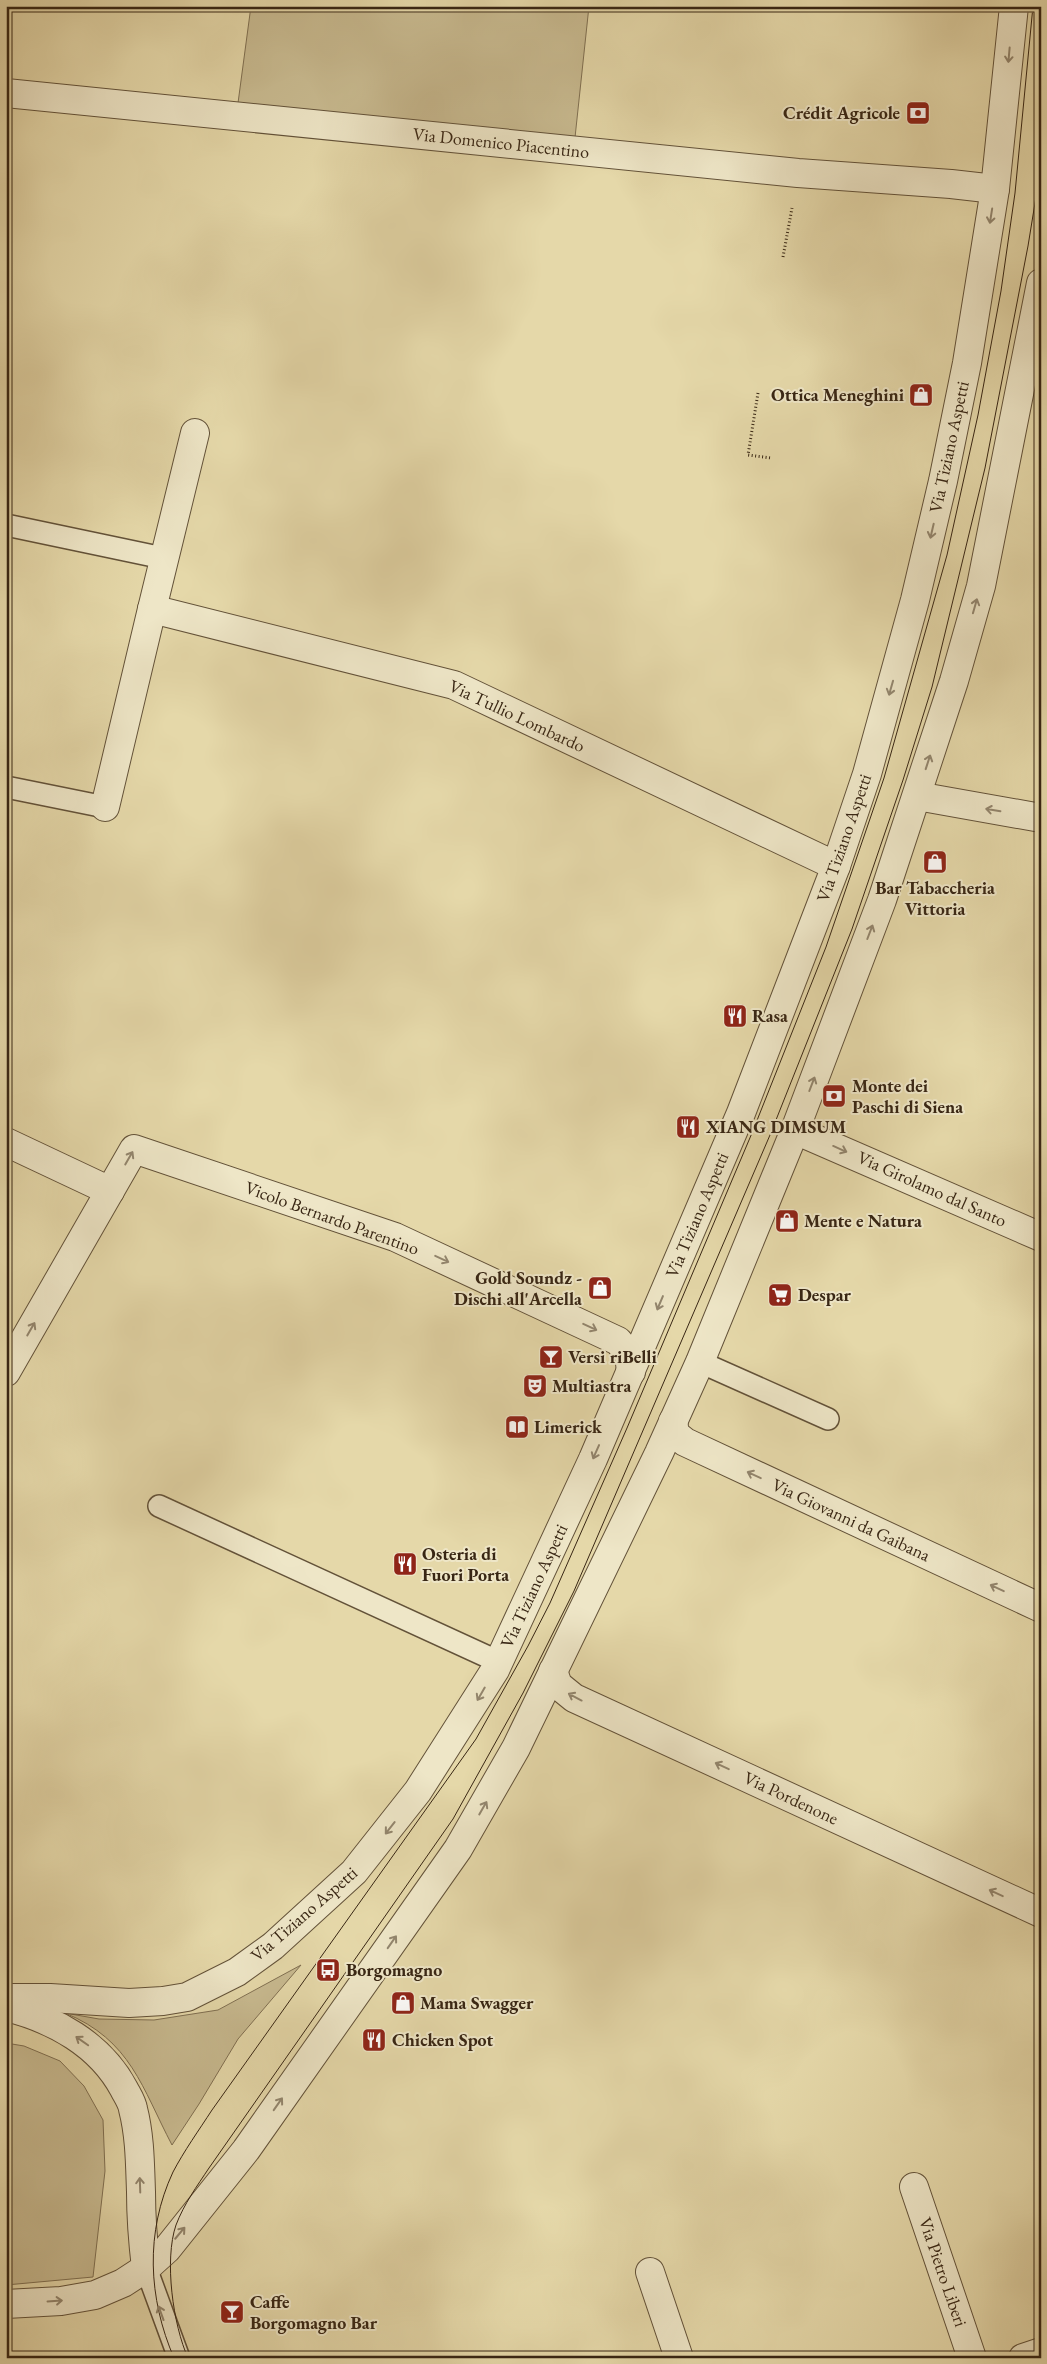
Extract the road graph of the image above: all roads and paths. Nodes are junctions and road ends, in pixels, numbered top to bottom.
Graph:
1 (1014, 6) edge
2 (6, 93) edge
3 (798, 173) junction
4 (996, 190) junction
5 (783, 257) dead end
6 (1041, 284) edge
7 (1032, 374) edge
8 (758, 393) dead end
9 (195, 433) dead end
10 (771, 458) dead end
11 (6, 525) edge
12 (163, 558) junction
13 (152, 608) junction
14 (6, 787) edge
15 (917, 796) junction
16 (105, 807) joint
17 (1041, 818) edge
18 (836, 866) junction
19 (795, 1130) junction
20 (6, 1142) edge
21 (110, 1191) junction
22 (1041, 1237) edge
23 (700, 1362) junction
24 (6, 1372) edge
25 (631, 1372) junction
26 (828, 1419) dead end
27 (673, 1421) junction
28 (159, 1506) dead end
29 (1041, 1608) edge
30 (499, 1662) junction
31 (553, 1671) junction
32 (1041, 1913) edge
33 (6, 1998) edge
34 (6, 2006) edge
35 (914, 2187) dead end
36 (146, 2268) junction
37 (650, 2272) dead end
38 (6, 2304) edge
39 (1041, 2352) edge
40 (179, 2358) edge
41 (679, 2358) edge
42 (972, 2358) edge
43 (1023, 2358) edge

1 -> 4 street, Via Tiziano Aspetti
2 - 3 street, Via Domenico Piacentino
3 - 4 street, Via Domenico Piacentino
3 - 5 path
4 -> 18 street, Via Tiziano Aspetti
6 - 7 street
15 -> 7 street
8 - 10 path
9 - 12 street
11 - 12 lane
12 - 13 street
13 - 16 street
13 - 18 street, Via Tullio Lombardo
14 - 16 lane
17 -> 15 street
19 -> 15 street
18 -> 25 street, Via Tiziano Aspetti
19 -> 22 street, Via Girolamo dal Santo
19 - 23 street
20 - 21 street
24 -> 21 street, Vicolo Bernardo Parentino
21 -> 25 street, Vicolo Bernardo Parentino
23 - 26 lane
23 - 27 street
25 -> 30 street, Via Tiziano Aspetti
29 -> 27 street, Via Giovanni da Gaibana
27 - 31 street
28 - 30 lane
30 -> 33 street, Via Tiziano Aspetti
32 -> 31 street, Via Pordenone
36 -> 31 street
36 -> 34 street
35 - 42 street, Via Pietro Liberi
38 -> 36 street
40 -> 36 lane
37 - 41 street
39 - 43 street

